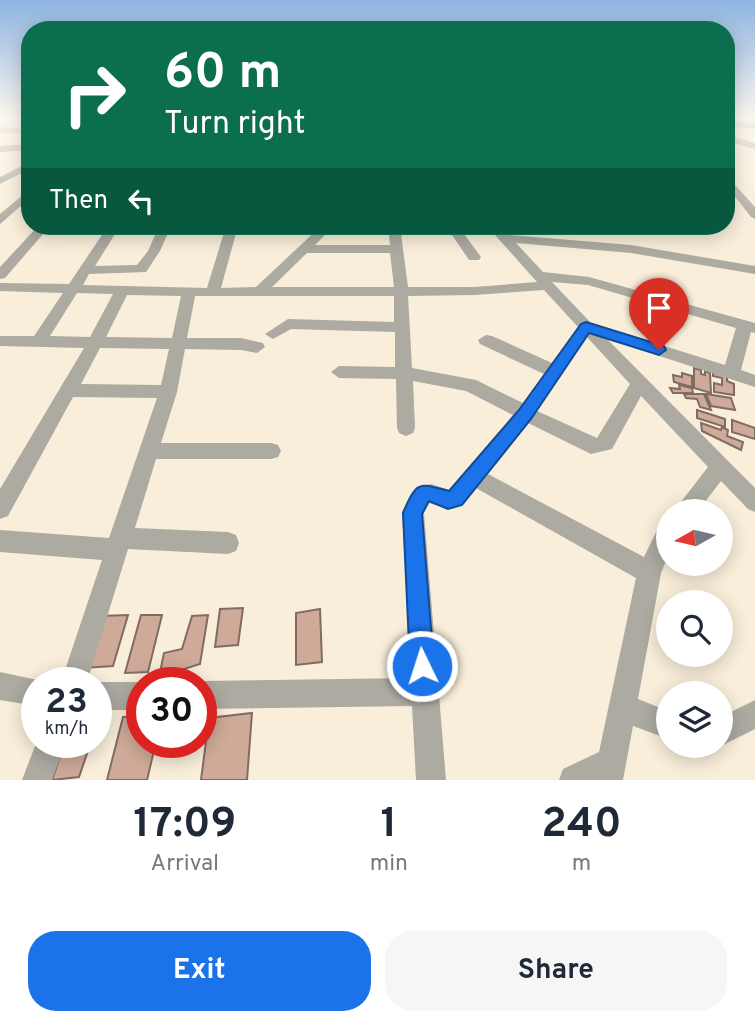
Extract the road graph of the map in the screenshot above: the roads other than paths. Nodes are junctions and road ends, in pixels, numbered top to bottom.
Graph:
1 (21, 170) edge
2 (1, 180) edge
3 (735, 190) joint
4 (755, 193) edge
5 (21, 200) edge
6 (754, 213) edge
7 (0, 220) edge
8 (34, 235) edge
9 (108, 235) edge
10 (161, 235) edge
11 (229, 235) edge
12 (319, 235) edge
13 (395, 235) edge
14 (458, 235) edge
15 (502, 235) edge
16 (526, 235) edge
17 (304, 249) junction
18 (397, 249) junction
19 (474, 257) dead end
20 (5, 262) edge
21 (86, 270) junction
22 (755, 270) edge
23 (0, 275) edge
24 (544, 281) junction
25 (0, 287) edge
26 (74, 287) junction
27 (123, 289) junction
28 (262, 289) junction
29 (213, 291) junction
30 (401, 291) junction
31 (189, 292) junction
32 (750, 326) edge
33 (403, 327) junction
34 (586, 327) junction
35 (273, 334) dead end
36 (486, 340) dead end
37 (38, 342) junction
38 (95, 343) junction
39 (177, 343) junction
40 (2, 344) edge
41 (257, 347) dead end
42 (553, 371) junction
43 (339, 372) dead end
44 (732, 372) junction
45 (405, 373) junction
46 (755, 381) edge
47 (641, 382) junction
48 (68, 390) junction
49 (167, 391) junction
50 (525, 414) junction
51 (406, 428) dead end
52 (149, 451) junction
53 (271, 451) dead end
54 (721, 467) junction
55 (475, 477) junction
56 (751, 494) edge
57 (695, 499) edge
58 (0, 509) edge
59 (0, 541) edge
60 (119, 544) junction
61 (228, 544) dead end
62 (656, 557) edge
63 (649, 572) junction
64 (79, 667) edge
65 (0, 686) edge
66 (21, 689) edge
67 (423, 692) junction
68 (217, 695) edge
69 (621, 707) junction
70 (755, 714) edge
71 (656, 720) edge
72 (733, 726) edge
73 (45, 758) edge
74 (610, 770) edge
75 (37, 780) edge
76 (431, 780) edge
77 (574, 780) edge

1 - 2 street
3 - 4 street
3 - 6 street
5 - 7 street
8 - 20 street
9 - 21 street
10 - 21 street
11 - 29 street
12 - 17 street
13 - 18 street
14 - 19 street
15 - 24 street
16 - 22 street
17 - 18 street
17 - 28 street
18 - 30 street
20 - 23 street
21 - 26 street
24 - 30 street
24 - 32 street
24 - 34 street
25 - 26 street
26 - 27 street
26 - 37 street
27 - 31 street
27 - 38 street
28 - 29 street
28 - 30 street
29 - 31 street
30 - 33 street
31 - 39 street
32 - 44 street
33 - 35 street
33 - 45 street
34 - 42 street
34 - 44 street
34 - 47 street
36 - 42 street
37 - 38 street
37 - 40 street
38 - 39 street
38 - 48 street
39 - 41 street
39 - 49 street
42 - 50 street
43 - 45 street
44 - 46 street
45 - 50 street
45 - 51 street
47 - 50 street
47 - 54 street
48 - 49 street
48 - 58 street
49 - 52 street
50 - 55 street
52 - 53 street
52 - 60 street
54 - 56 street
54 - 57 street
55 - 63 street
55 - 67 street
59 - 60 street
60 - 61 street
60 - 64 street
62 - 63 street
63 - 69 street
65 - 66 street
67 - 68 street
67 - 76 street
69 - 71 street
69 - 74 street
70 - 72 street
73 - 75 street
74 - 77 street

